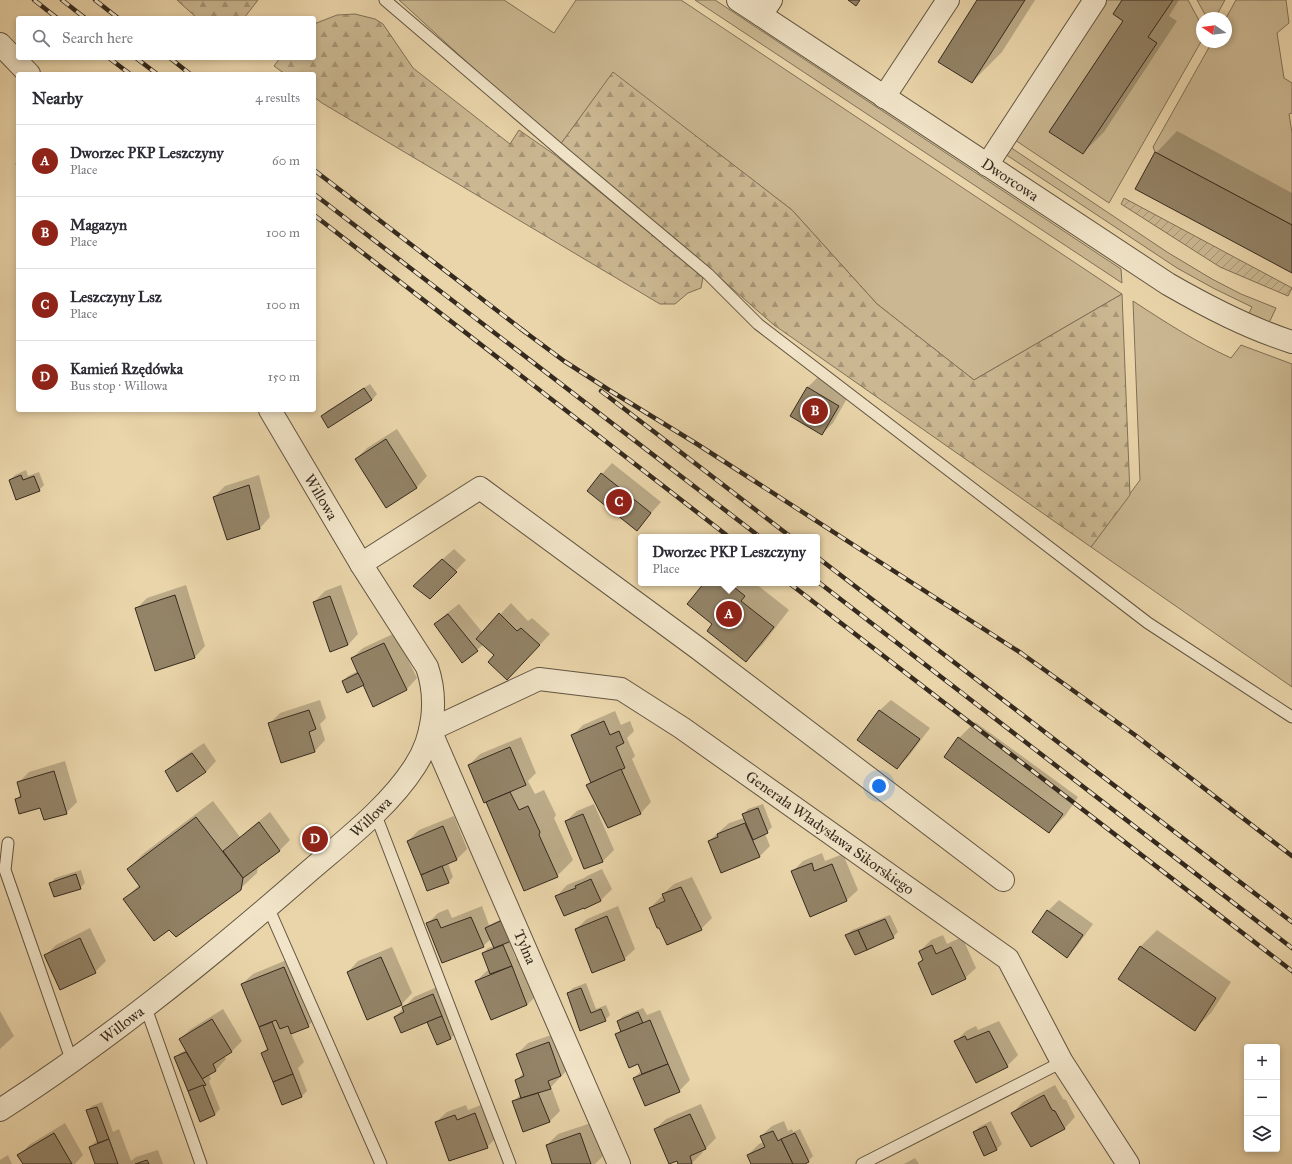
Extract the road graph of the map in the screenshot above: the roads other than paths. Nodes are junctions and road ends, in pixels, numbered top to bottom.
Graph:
1 (385, 0) edge
2 (738, 0) edge
3 (948, 0) edge
4 (1095, 0) edge
5 (766, 8) edge
6 (0, 44) edge
7 (27, 72) edge
8 (884, 97) junction
9 (987, 165) junction
10 (1292, 342) edge
11 (271, 412) edge
12 (361, 564) junction
13 (1292, 717) edge
14 (430, 730) junction
15 (375, 813) junction
16 (8, 843) dead end
17 (1003, 880) dead end
18 (268, 907) junction
19 (146, 1008) junction
20 (72, 1062) junction
21 (1062, 1062) junction
22 (0, 1110) edge
23 (201, 1164) edge
24 (381, 1164) edge
25 (510, 1164) edge
26 (619, 1164) edge
27 (862, 1164) edge
28 (1128, 1164) edge

1 - 13 lane
2 - 5 street, Dworcowa
3 - 8 street
4 - 9 street
5 - 8 street, Dworcowa
6 - 7 street
8 - 9 street, Dworcowa
9 - 10 street, Dworcowa
11 - 12 street, Willowa
12 - 14 street, Willowa
12 - 17 street
14 - 15 street, Willowa
14 - 21 street, Generała Władysława Sikorskiego
14 - 26 street, Tylna
15 - 18 street, Willowa
15 - 25 lane
16 - 20 lane
18 - 19 street, Willowa
18 - 24 lane
19 - 20 street, Willowa
19 - 23 lane
20 - 22 street, Willowa
21 - 27 lane
21 - 28 street, Generała Władysława Sikorskiego

